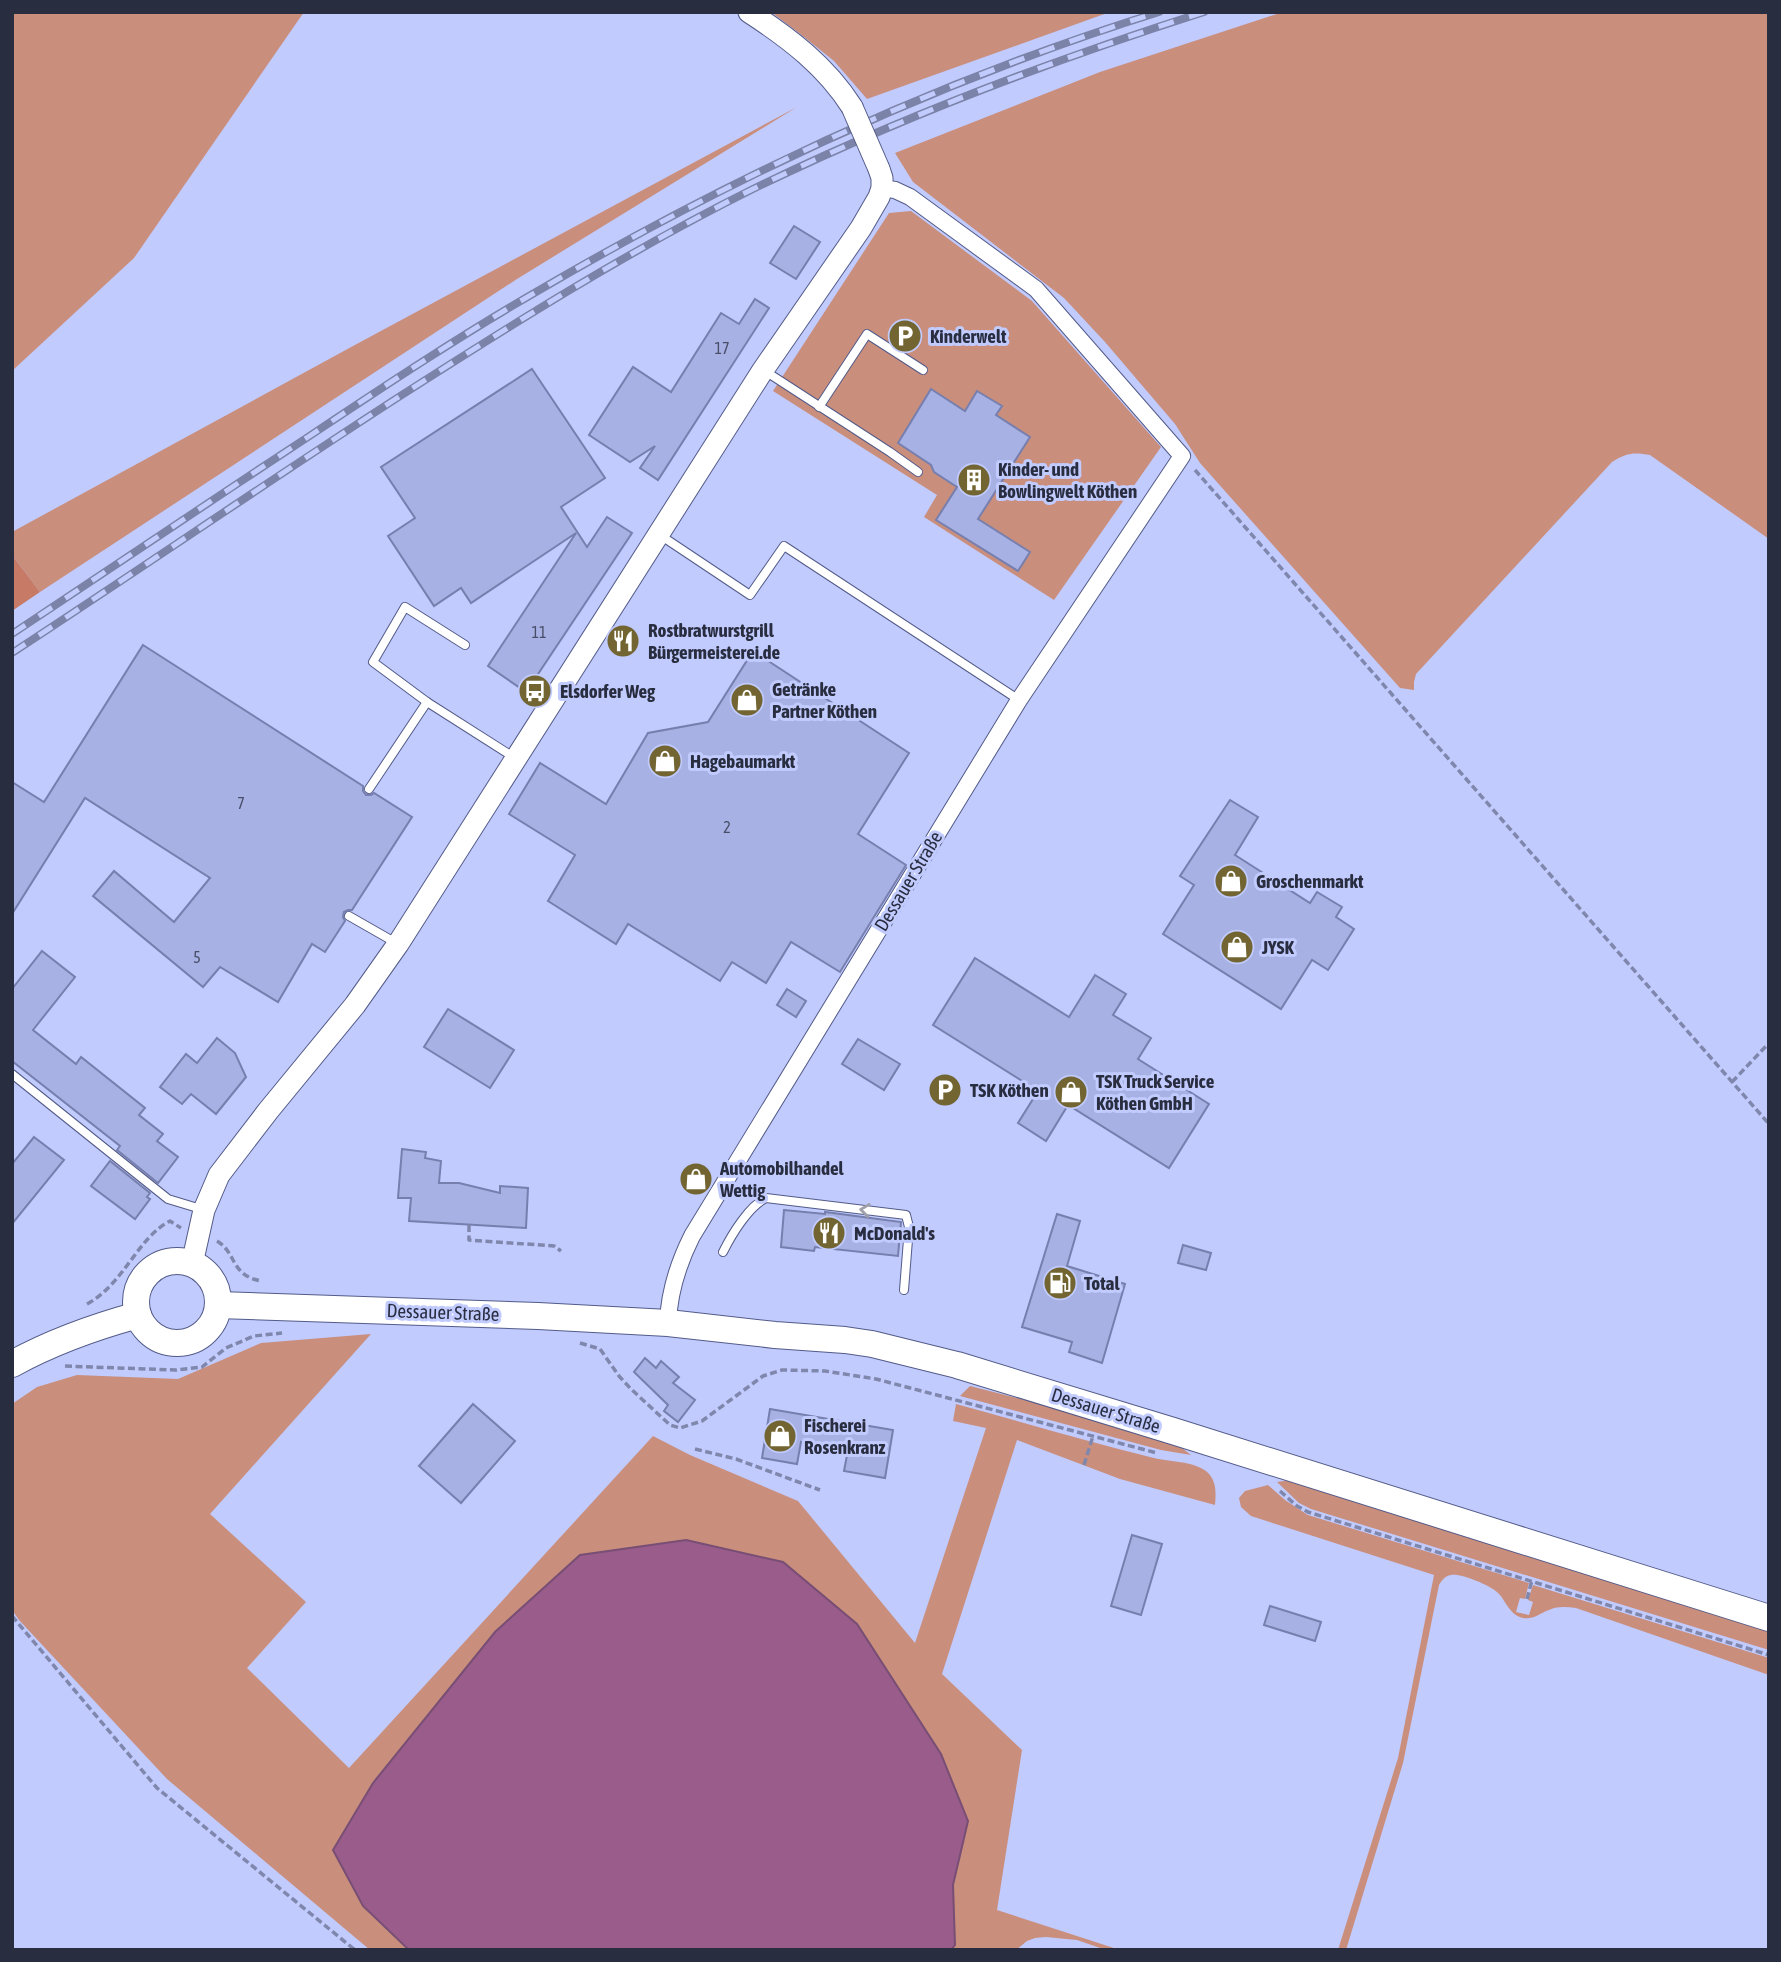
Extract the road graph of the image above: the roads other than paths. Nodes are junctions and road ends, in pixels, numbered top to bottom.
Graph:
1 (749, 12) edge
2 (880, 178) junction
3 (764, 370) junction
4 (923, 370) dead end
5 (819, 407) junction
6 (918, 472) dead end
7 (658, 534) junction
8 (465, 645) dead end
9 (1019, 700) junction
10 (427, 702) junction
11 (515, 758) junction
12 (369, 789) dead end
13 (349, 915) dead end
14 (398, 944) junction
15 (12, 1074) edge
16 (204, 1210) junction
17 (723, 1252) dead end
18 (192, 1264) junction
19 (904, 1290) dead end
20 (218, 1305) junction
21 (138, 1315) junction
22 (668, 1323) junction
23 (12, 1364) edge
24 (1769, 1618) edge

1 - 2 street, bridge
2 - 3 street
2 - 9 street, Dessauer Straße
3 - 5 lane
3 - 7 street
4 - 5 lane
5 - 6 lane
7 - 9 lane
7 - 11 street
8 - 10 lane
9 - 22 street, Dessauer Straße
10 - 11 lane
10 - 12 lane
11 - 14 street
13 - 14 lane
14 - 16 street
15 - 16 lane
16 - 18 street
19 -> 17 lane
18 - 20 main road
18 - 21 main road
20 - 21 main road
20 - 22 main road, Dessauer Straße
21 - 23 main road
22 - 24 main road, Dessauer Straße

